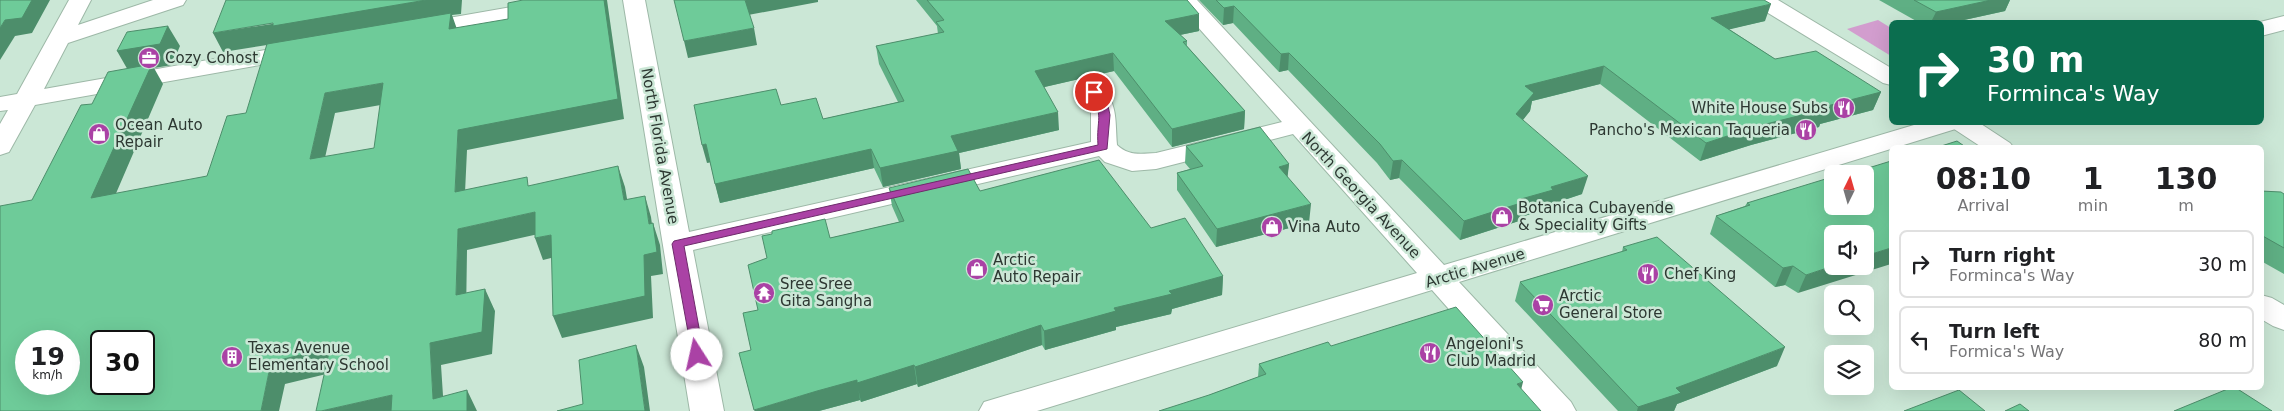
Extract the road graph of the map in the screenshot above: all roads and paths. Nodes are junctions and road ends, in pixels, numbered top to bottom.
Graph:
1 (80, 0) edge
2 (175, 0) edge
3 (588, 0) edge
4 (634, 0) edge
5 (1184, 0) edge
6 (1763, 0) edge
7 (2284, 23) edge
8 (2264, 28) edge
9 (404, 33) edge
10 (60, 38) junction
11 (317, 48) edge
12 (1889, 77) edge
13 (1094, 92) dead end
14 (27, 99) junction
15 (0, 104) edge
16 (1944, 125) edge
17 (1965, 125) edge
18 (1298, 126) junction
19 (1996, 145) edge
20 (0, 147) edge
21 (1104, 147) junction
22 (678, 244) junction
23 (1439, 279) junction
24 (2264, 307) edge
25 (2284, 319) edge
26 (707, 411) edge
27 (996, 411) edge
28 (1559, 411) edge

1 - 10 street
2 - 10 street
3 - 9 street
4 - 22 street, North Florida Avenue
5 - 18 street, North Georgia Avenue
6 - 12 street
7 - 8 street
10 - 14 street
11 - 14 street
13 - 21 street
14 - 15 street
14 - 20 street
16 - 23 street, Arctic Avenue
17 - 19 street
18 - 21 street
18 - 23 street, North Georgia Avenue
21 - 22 street
22 - 26 street, North Florida Avenue
23 - 27 street, Arctic Avenue
23 - 28 street, North Georgia Avenue
24 - 25 street

